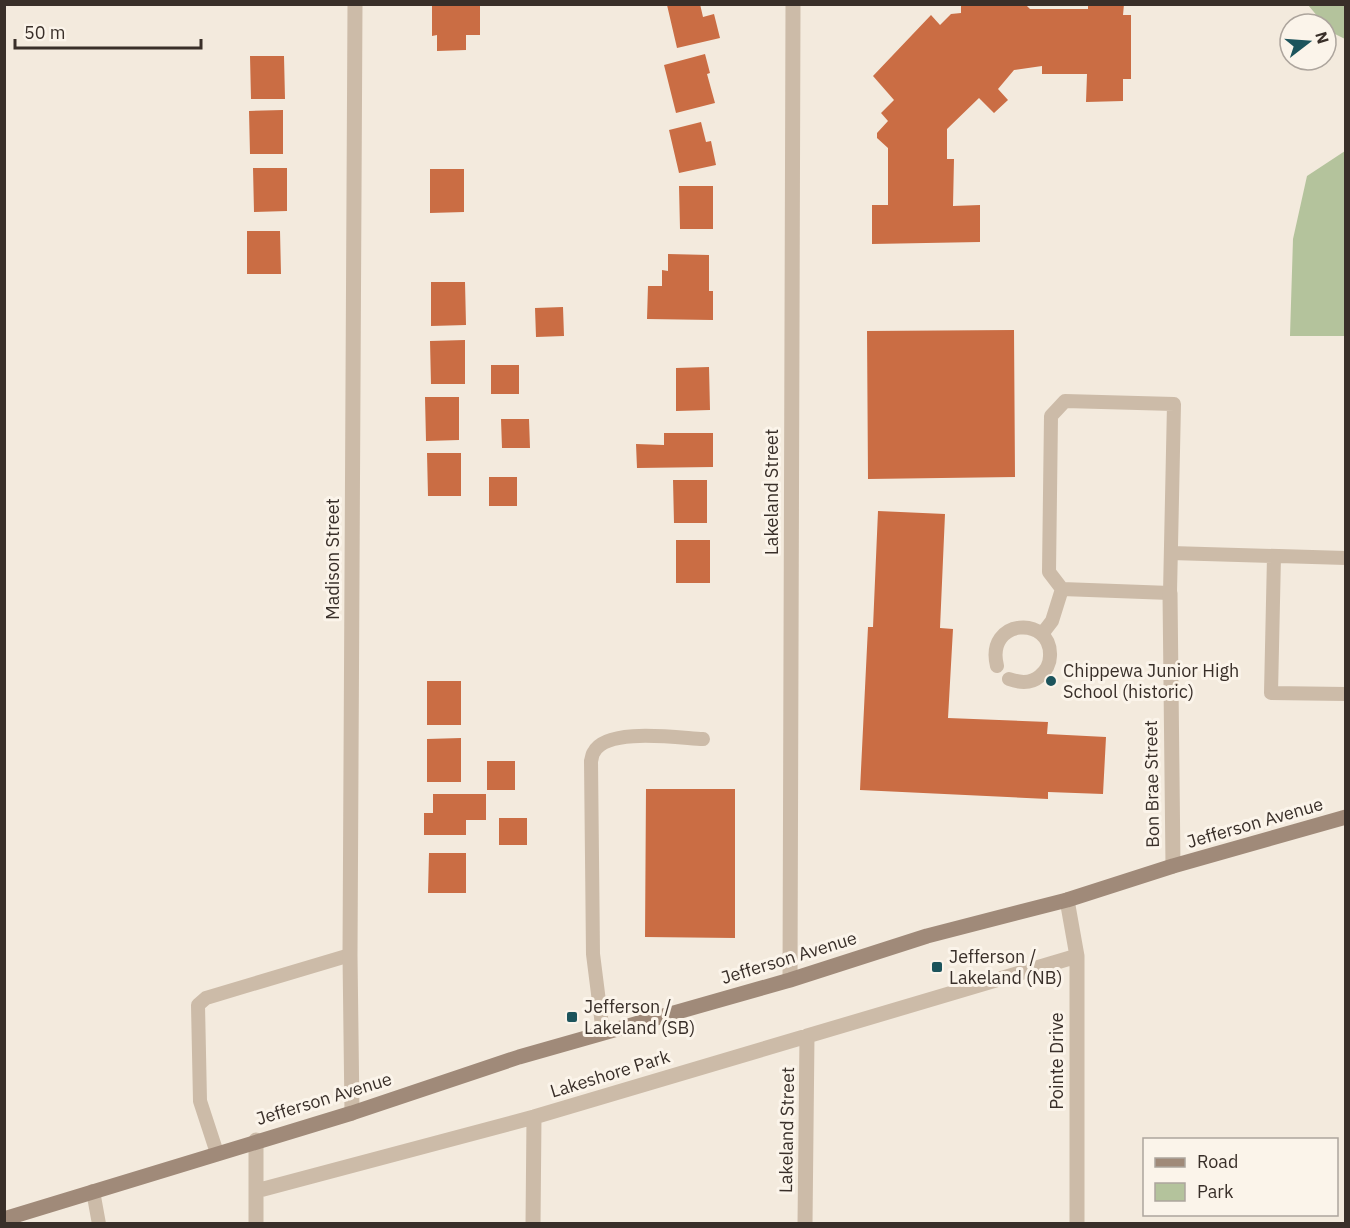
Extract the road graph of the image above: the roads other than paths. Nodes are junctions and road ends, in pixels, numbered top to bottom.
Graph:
1 (355, 4) edge
2 (794, 4) edge
3 (1171, 553) junction
4 (1274, 556) junction
5 (1346, 558) edge
6 (1062, 589) junction
7 (1170, 593) junction
8 (1042, 634) junction
9 (997, 666) dead end
10 (1009, 679) dead end
11 (1346, 694) edge
12 (703, 739) dead end
13 (1346, 817) edge
14 (1173, 866) junction
15 (1067, 900) junction
16 (350, 955) junction
17 (1077, 956) junction
18 (790, 980) junction
19 (603, 1033) junction
20 (807, 1036) junction
21 (351, 1113) junction
22 (534, 1117) junction
23 (256, 1140) junction
24 (217, 1153) junction
25 (93, 1191) junction
26 (256, 1191) junction
27 (4, 1219) edge
28 (99, 1224) edge
29 (256, 1224) edge
30 (533, 1224) edge
31 (805, 1224) edge
32 (1077, 1224) edge

1 - 16 street, Madison Street
2 - 18 street, Lakeland Street
3 - 4 lane
3 - 6 lane
3 - 7 lane
4 - 5 lane
4 - 11 lane
6 - 7 lane
6 - 8 lane
7 - 14 street, Bon Brae Street
8 - 9 lane
8 - 10 lane
12 - 19 lane
13 - 14 main road, Jefferson Avenue
14 - 15 main road, Jefferson Avenue
15 - 17 street, Pointe Drive
15 - 18 main road, Jefferson Avenue
16 - 21 street, Madison Street
16 - 24 lane
17 - 20 street, Lakeshore Park
17 - 32 street, Pointe Drive
18 - 19 main road, Jefferson Avenue
19 - 21 main road, Jefferson Avenue
20 - 22 street, Lakeshore Park
20 - 31 street, Lakeland Street
21 - 23 main road, Jefferson Avenue
22 - 26 street, Lakeshore Park
22 - 30 street
23 - 24 main road, Jefferson Avenue
23 - 26 street
24 - 25 main road, Jefferson Avenue
25 - 27 main road, Jefferson Avenue
25 - 28 lane
26 - 29 street

